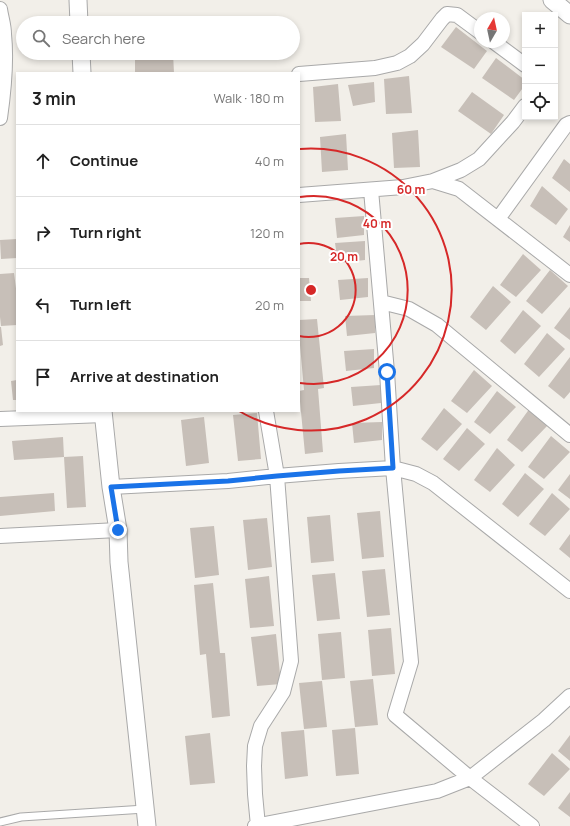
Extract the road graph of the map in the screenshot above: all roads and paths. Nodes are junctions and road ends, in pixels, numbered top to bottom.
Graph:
1 (78, 0) edge
2 (552, 0) edge
3 (0, 9) edge
4 (570, 15) edge
5 (79, 16) edge
6 (474, 28) edge
7 (502, 48) edge
8 (81, 60) edge
9 (522, 63) edge
10 (82, 72) edge
11 (300, 74) edge
12 (522, 110) edge
13 (0, 118) edge
14 (570, 123) edge
15 (433, 181) junction
16 (371, 190) junction
17 (300, 195) edge
18 (498, 219) junction
19 (570, 275) edge
20 (381, 302) junction
21 (266, 412) edge
22 (104, 413) edge
23 (0, 419) edge
24 (570, 435) edge
25 (393, 468) junction
26 (277, 476) junction
27 (111, 487) junction
28 (118, 530) junction
29 (0, 536) edge
30 (570, 591) edge
31 (570, 696) edge
32 (470, 778) junction
33 (145, 809) junction
34 (0, 822) edge
35 (147, 826) edge
36 (255, 826) edge
37 (258, 826) edge
38 (532, 826) edge

1 - 5 street
2 - 4 street
3 - 13 street
6 - 11 street
7 - 9 street
8 - 10 street
12 - 15 street
14 - 18 street
15 - 16 street
15 - 18 street
16 - 17 street
16 - 20 street
18 - 19 street
20 - 24 street
20 - 25 street
21 - 26 street
22 - 23 street
22 - 27 street
25 - 26 street
25 - 30 street
25 - 32 street
26 - 27 street
26 - 37 street
27 - 28 street
28 - 29 street
28 - 33 street
31 - 32 street
32 - 37 street
32 - 38 street
33 - 34 lane
33 - 35 street
36 - 37 street

